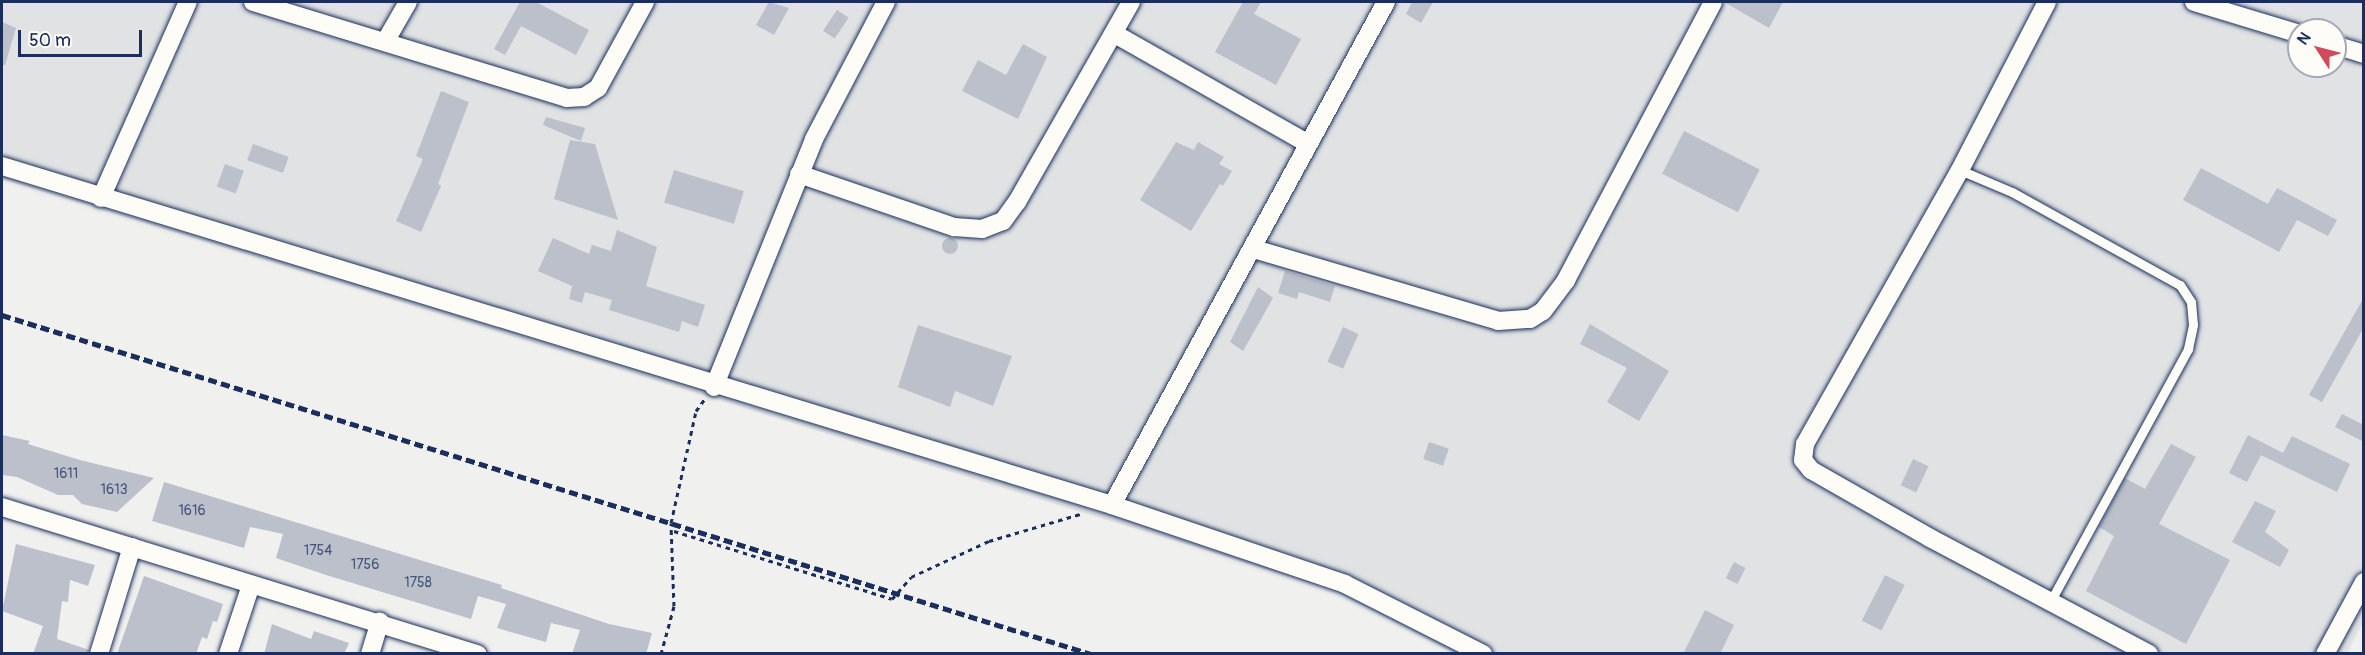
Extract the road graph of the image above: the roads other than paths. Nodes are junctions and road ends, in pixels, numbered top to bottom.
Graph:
1 (188, 2) edge
2 (253, 2) edge
3 (408, 2) edge
4 (645, 2) edge
5 (886, 2) edge
6 (1131, 2) edge
7 (1386, 2) edge
8 (1713, 2) edge
9 (2047, 2) edge
10 (2194, 2) edge
11 (2287, 30) edge
12 (1115, 34) junction
13 (385, 42) junction
14 (2347, 49) edge
15 (2364, 54) edge
16 (1307, 143) junction
17 (2, 166) edge
18 (1960, 170) junction
19 (799, 174) junction
20 (101, 198) junction
21 (1254, 249) junction
22 (714, 387) junction
23 (1112, 505) junction
24 (3, 513) edge
25 (132, 547) junction
26 (2364, 582) edge
27 (251, 585) junction
28 (2051, 600) junction
29 (380, 622) junction
30 (99, 654) edge
31 (228, 654) edge
32 (370, 654) edge
33 (478, 654) edge
34 (1483, 654) edge
35 (2149, 654) edge
36 (2325, 654) edge

1 - 20 street
2 - 13 street
3 - 13 street
4 - 13 street
5 - 19 street
6 - 12 street
7 - 16 street
8 - 21 street
9 - 18 street
10 - 11 street
12 - 16 street
12 - 19 street
14 - 15 street
16 - 21 street
17 - 20 street
18 - 28 lane
18 - 28 street
19 - 22 street
20 - 22 street
21 - 23 street
22 - 23 street
23 - 34 street
24 - 25 street
25 - 27 street
25 - 30 street
26 - 36 street
27 - 29 street
27 - 31 street
28 - 35 street
29 - 32 street
29 - 33 street

